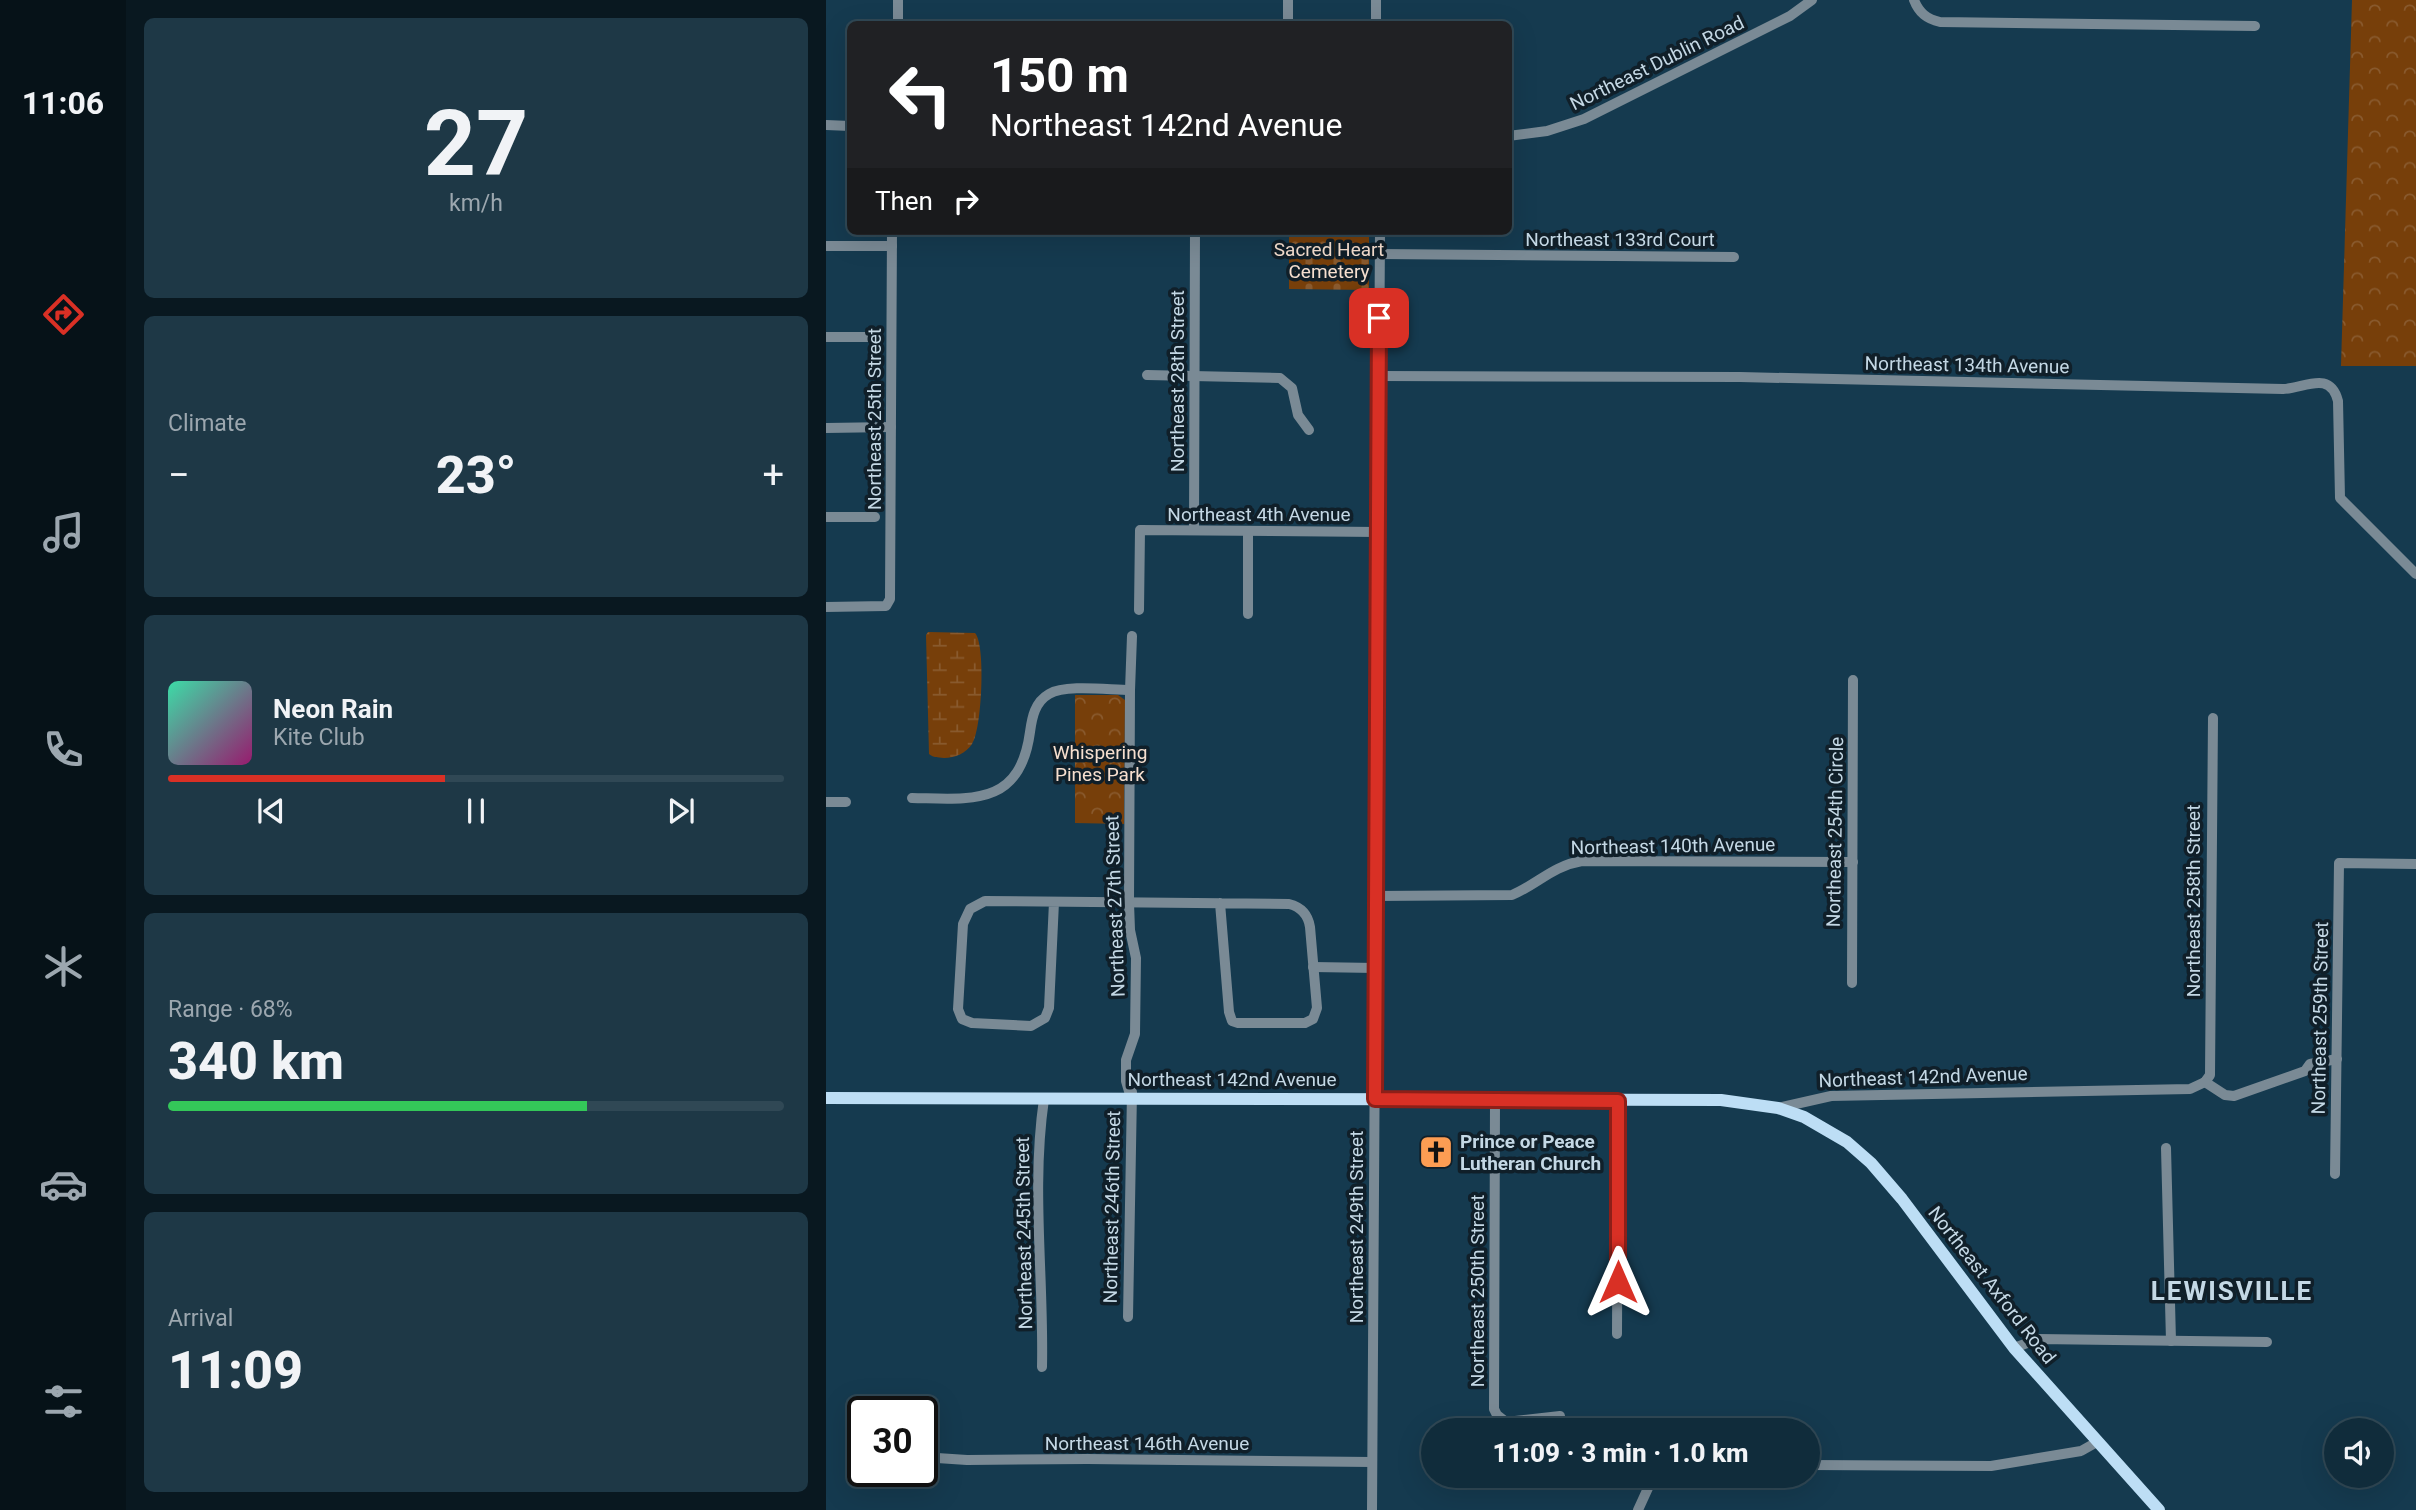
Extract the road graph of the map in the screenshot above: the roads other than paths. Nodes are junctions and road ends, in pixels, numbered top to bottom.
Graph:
1 (898, 0) edge
2 (1288, 0) edge
3 (1376, 0) edge
4 (1812, 0) edge
5 (1914, 0) edge
6 (898, 21) edge
7 (1288, 21) edge
8 (1376, 21) edge
9 (2255, 26) dead end
10 (826, 125) edge
11 (847, 126) edge
12 (1512, 136) edge
13 (892, 235) edge
14 (1195, 235) edge
15 (1380, 235) edge
16 (826, 246) edge
17 (892, 246) junction
18 (1380, 254) junction
19 (1734, 257) dead end
20 (826, 337) edge
21 (876, 337) dead end
22 (1147, 375) dead end
23 (1195, 376) junction
24 (1379, 376) junction
25 (891, 427) junction
26 (826, 428) edge
27 (1309, 430) dead end
28 (826, 517) edge
29 (875, 517) dead end
30 (1194, 530) junction
31 (1248, 531) junction
32 (1378, 532) junction
33 (2416, 574) edge
34 (826, 607) edge
35 (1139, 610) dead end
36 (1248, 614) dead end
37 (1132, 636) dead end
38 (1853, 680) dead end
39 (1129, 690) junction
40 (2213, 718) dead end
41 (912, 798) dead end
42 (826, 802) edge
43 (846, 802) dead end
44 (1853, 862) junction
45 (2416, 864) edge
46 (1377, 896) junction
47 (1054, 902) junction
48 (1129, 903) junction
49 (1220, 903) junction
50 (1313, 967) junction
51 (1376, 968) junction
52 (1852, 983) dead end
53 (2337, 1059) junction
54 (2205, 1083) junction
55 (826, 1098) edge
56 (1131, 1098) junction
57 (1044, 1099) junction
58 (1375, 1099) junction
59 (1494, 1101) junction
60 (1618, 1101) junction
61 (1778, 1108) junction
62 (2166, 1148) dead end
63 (2335, 1174) dead end
64 (1128, 1317) dead end
65 (1617, 1334) dead end
66 (2171, 1341) junction
67 (2267, 1342) dead end
68 (2014, 1348) junction
69 (1042, 1367) dead end
70 (1560, 1416) dead end
71 (2097, 1442) junction
72 (938, 1458) edge
73 (1372, 1462) junction
74 (1820, 1465) edge
75 (1648, 1488) edge
76 (1372, 1510) edge
77 (1638, 1510) edge
78 (2160, 1510) edge

1 - 6 street
2 - 7 street
3 - 8 street
4 - 12 street, Northeast Dublin Road
5 - 9 street
10 - 11 street
13 - 17 street, Northeast 25th Street
14 - 23 street, Northeast 28th Street
15 - 18 street, Northeast 249th Street
16 - 17 street
17 - 25 street, Northeast 25th Street
18 - 19 street, Northeast 133rd Court
18 - 24 street, Northeast 249th Street
20 - 21 street
22 - 23 street
23 - 27 street
23 - 30 street, Northeast 28th Street
24 - 32 street, Northeast 249th Street
24 - 33 street, Northeast 134th Avenue
25 - 26 street
25 - 34 street, Northeast 25th Street
28 - 29 street
30 - 31 street, Northeast 4th Avenue
30 - 35 street, Northeast 4th Avenue
31 - 32 street, Northeast 4th Avenue
31 - 36 street
32 - 46 street, Northeast 249th Street
37 - 39 street, Northeast 27th Street
38 - 44 street, Northeast 254th Circle
39 - 41 street
39 - 48 street, Northeast 27th Street
40 - 54 street, Northeast 258th Street
42 - 43 street
44 - 46 street, Northeast 140th Avenue
44 - 52 street, Northeast 254th Circle
45 - 53 street, Northeast 259th Street
46 - 51 street, Northeast 249th Street
47 - 47 street
47 - 48 street
48 - 49 street
48 - 56 street, Northeast 27th Street
49 - 50 street
49 - 50 street
50 - 51 street
51 - 58 street, Northeast 249th Street
53 - 54 street
53 - 63 street, Northeast 259th Street
54 - 61 street, Northeast 142nd Avenue
55 - 57 main road, Northeast 142nd Avenue
56 - 57 main road, Northeast 142nd Avenue
56 - 58 main road, Northeast 142nd Avenue
56 - 64 street, Northeast 246th Street
57 - 69 street, Northeast 245th Street
58 - 59 main road, Northeast 142nd Avenue
58 - 73 street, Northeast 249th Street
59 - 60 main road, Northeast 142nd Avenue
59 - 70 street, Northeast 250th Street
60 - 61 main road, Northeast 142nd Avenue
60 - 65 street
61 - 68 main road, Northeast Axford Road
62 - 66 street
66 - 67 street
66 - 68 street
68 - 71 main road, Northeast Axford Road
71 - 74 street
71 - 78 main road, Northeast Axford Road
72 - 73 street, Northeast 146th Avenue
73 - 76 street, Northeast 249th Street
75 - 77 street

